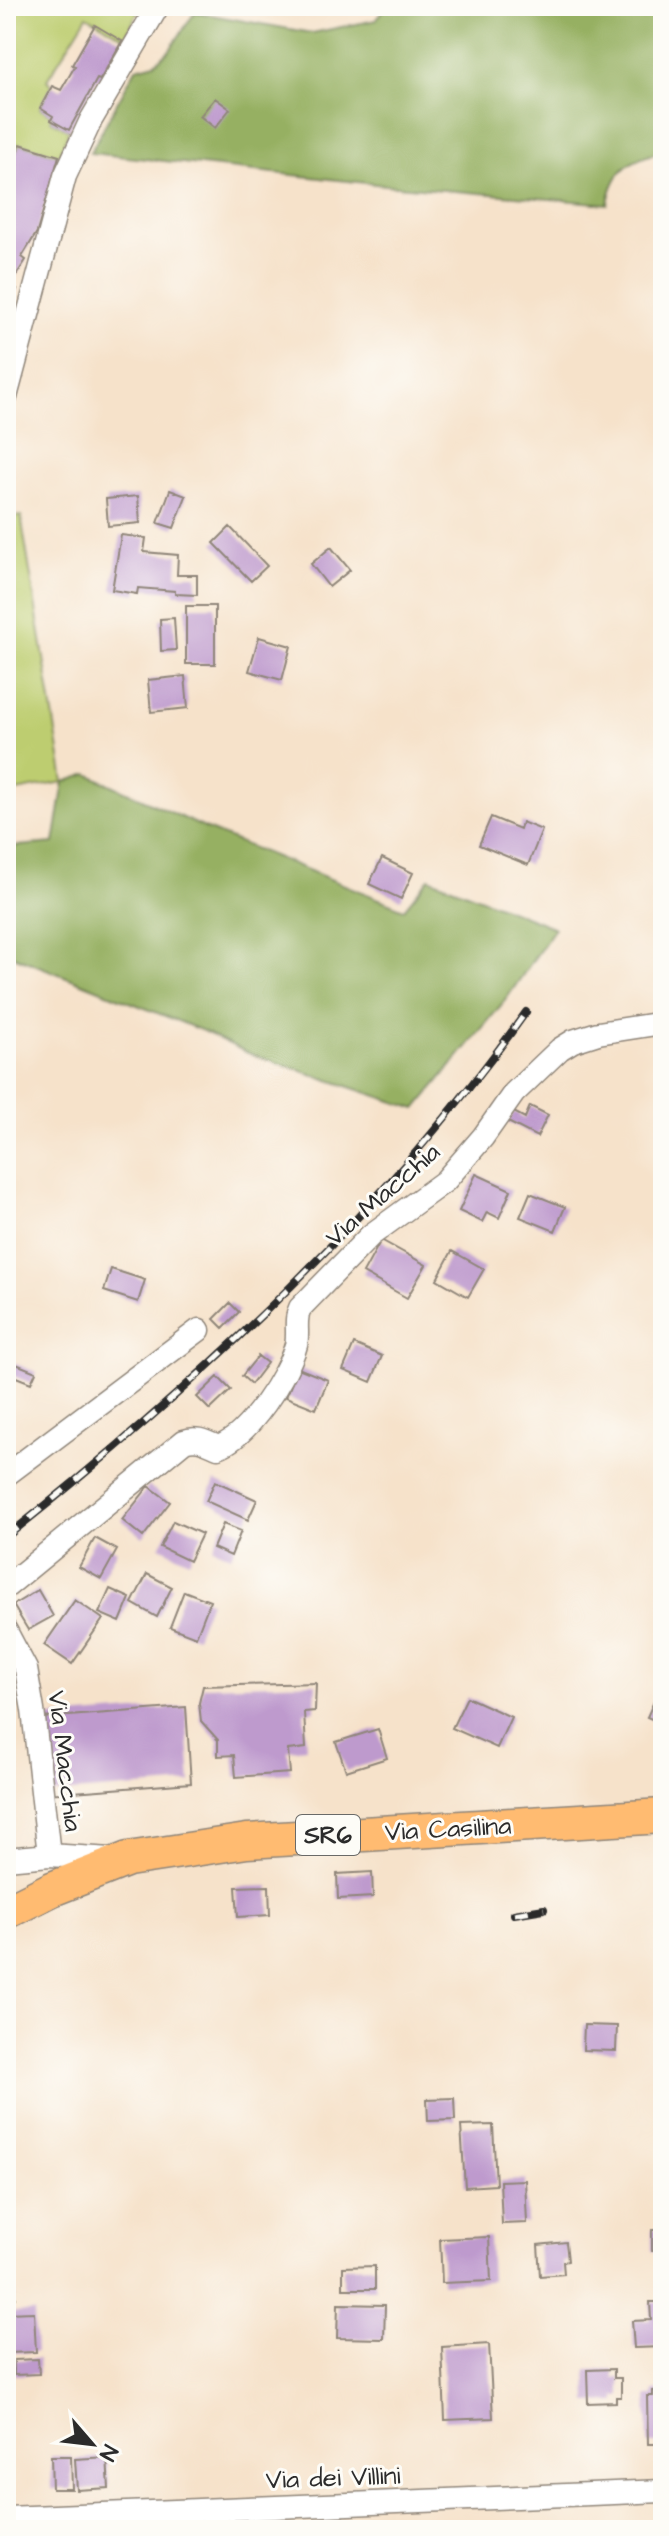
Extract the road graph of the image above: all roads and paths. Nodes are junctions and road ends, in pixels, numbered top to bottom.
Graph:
1 (158, 6) edge
2 (6, 397) edge
3 (656, 1024) dead end
4 (199, 1330) dead end
5 (6, 1475) edge
6 (6, 1587) edge
7 (6, 1631) edge
8 (663, 1816) edge
9 (49, 1855) junction
10 (6, 1859) edge
11 (128, 1859) junction
12 (6, 1912) edge
13 (663, 2491) edge
14 (6, 2518) edge

1 - 2 street
3 - 6 street, Via Macchia
4 - 5 street
7 - 9 street, Via Macchia
8 - 11 main road, Via Casilina / SR6
9 - 10 street
9 - 11 street
11 - 12 main road, Via Casilina / SR6
13 - 14 street, Via dei Villini

